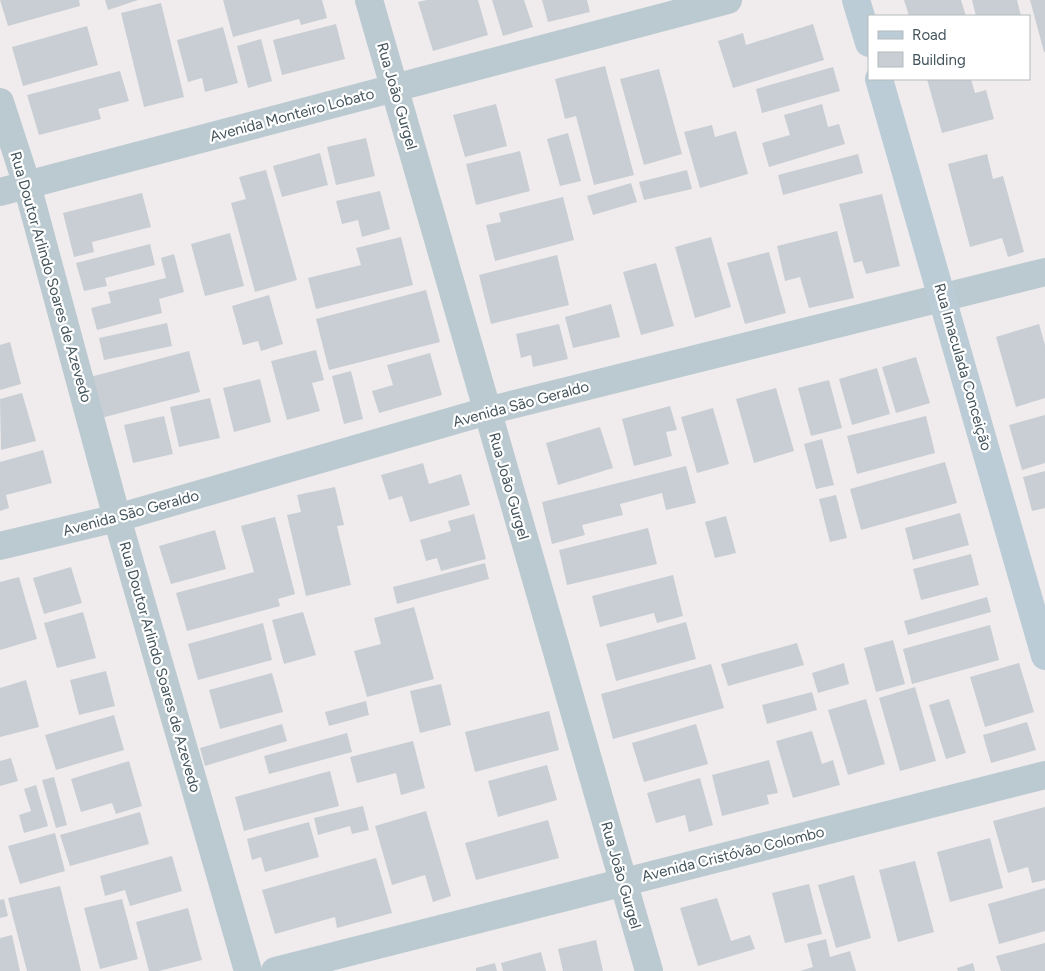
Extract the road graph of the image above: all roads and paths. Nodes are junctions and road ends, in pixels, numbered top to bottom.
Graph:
1 (369, 0) edge
2 (728, 0) edge
3 (856, 0) edge
4 (868, 40) edge
5 (879, 80) edge
6 (395, 88) junction
7 (0, 102) edge
8 (27, 185) junction
9 (0, 192) edge
10 (1045, 272) edge
11 (943, 296) junction
12 (487, 411) junction
13 (117, 518) junction
14 (0, 546) edge
15 (1045, 656) edge
16 (1045, 775) edge
17 (623, 882) junction
18 (248, 971) edge
19 (275, 971) edge
20 (649, 971) edge

1 - 6 street, Rua João Gurgel
2 - 6 street, Avenida Monteiro Lobato
3 - 4 street
5 - 11 street, Rua Imaculada Conceição
6 - 8 street, Avenida Monteiro Lobato
6 - 12 street, Rua João Gurgel
7 - 8 street, Rua Doutor Arlindo Soares de Azevedo
8 - 9 street, Avenida Monteiro Lobato
8 - 13 street, Rua Doutor Arlindo Soares de Azevedo
10 - 11 street, Avenida São Geraldo
11 - 12 street, Avenida São Geraldo
11 - 15 street, Rua Imaculada Conceição
12 - 13 street, Avenida São Geraldo
12 - 17 street, Rua João Gurgel
13 - 14 street, Avenida São Geraldo
13 - 18 street, Rua Doutor Arlindo Soares de Azevedo
16 - 17 street, Avenida Cristóvão Colombo
17 - 19 street, Avenida Cristóvão Colombo
17 - 20 street, Rua João Gurgel

